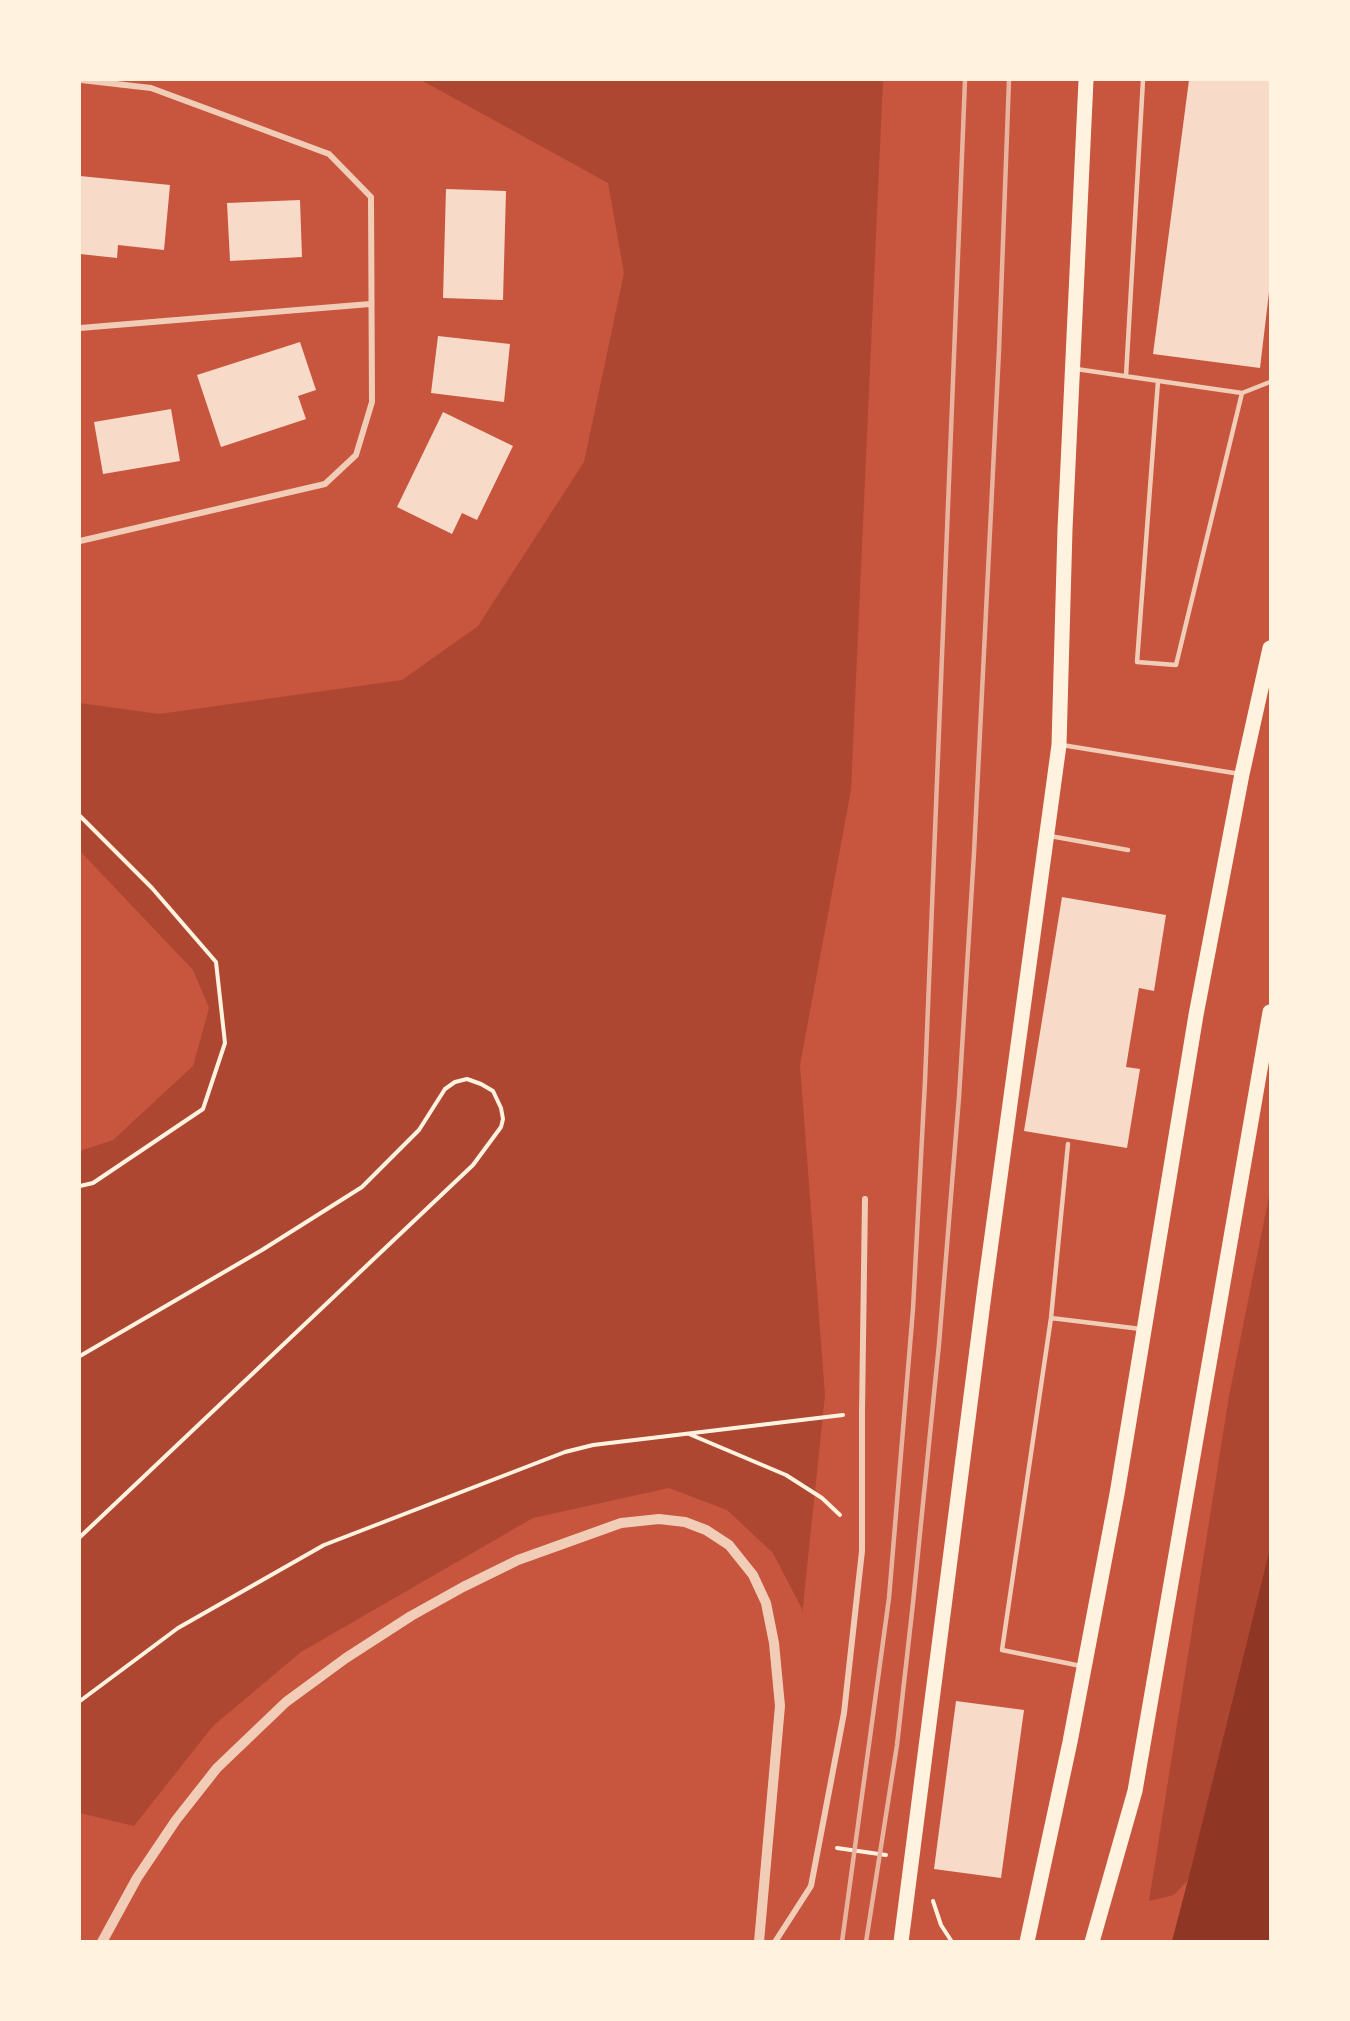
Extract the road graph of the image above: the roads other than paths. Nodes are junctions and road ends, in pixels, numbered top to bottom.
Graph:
1 (81, 80) edge
2 (1086, 80) edge
3 (1143, 80) edge
4 (370, 304) junction
5 (80, 328) edge
6 (1073, 368) junction
7 (1126, 376) junction
8 (1158, 381) junction
9 (1270, 382) edge
10 (1242, 393) junction
11 (80, 541) edge
12 (1270, 648) edge
13 (1059, 745) junction
14 (1242, 774) junction
15 (1047, 836) junction
16 (1128, 850) dead end
17 (1270, 1012) edge
18 (1068, 1144) dead end
19 (865, 1198) dead end
20 (1051, 1318) junction
21 (1144, 1330) junction
22 (1084, 1666) junction
23 (102, 1941) edge
24 (759, 1941) edge
25 (775, 1941) edge
26 (901, 1941) edge
27 (1028, 1941) edge
28 (1092, 1941) edge

1 - 4 street
2 - 6 main road
3 - 7 lane
4 - 5 street
4 - 11 street
6 - 7 lane
6 - 13 main road
7 - 8 lane
8 - 10 lane
8 - 10 lane
9 - 10 lane
12 - 14 main road
13 - 14 lane
13 - 15 main road
14 - 21 main road
15 - 16 lane
15 - 26 main road
17 - 28 main road
18 - 20 lane
19 - 25 street
20 - 21 lane
20 - 22 lane
21 - 22 main road
22 - 27 main road
23 - 24 street

